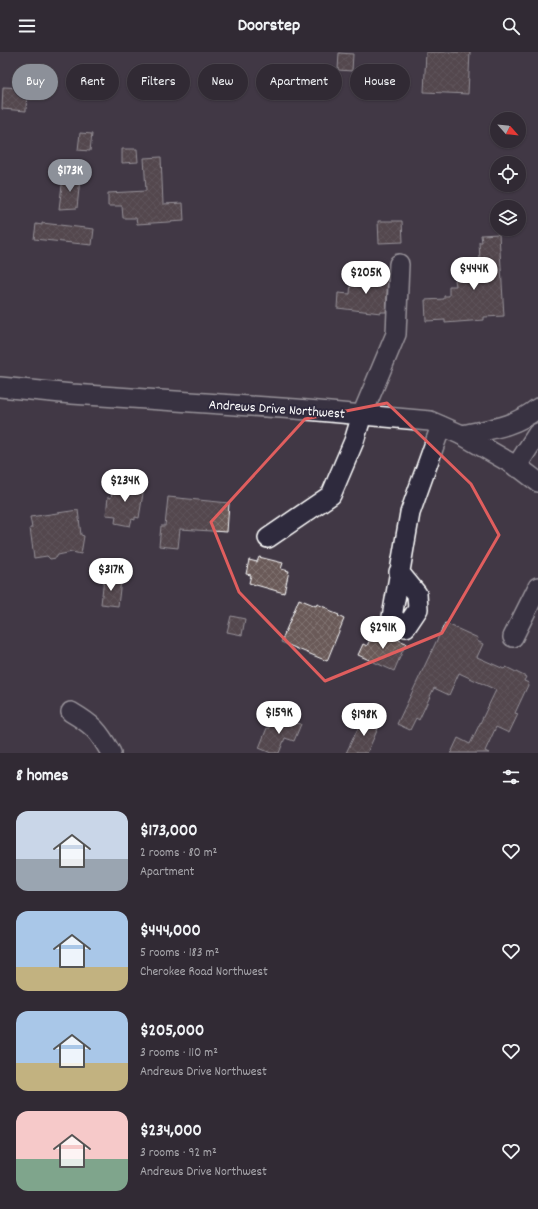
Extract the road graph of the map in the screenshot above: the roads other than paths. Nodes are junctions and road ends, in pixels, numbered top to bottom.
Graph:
1 (399, 264) dead end
2 (0, 387) edge
3 (538, 408) edge
4 (362, 415) junction
5 (441, 426) junction
6 (538, 433) edge
7 (462, 435) junction
8 (538, 454) edge
9 (527, 474) edge
10 (268, 538) dead end
11 (399, 572) dead end
12 (538, 587) edge
13 (513, 637) dead end
14 (71, 712) dead end
15 (111, 753) edge

1 - 4 street
2 - 4 street, Andrews Drive Northwest
3 - 7 street
4 - 5 street, Andrews Drive Northwest
4 - 10 street
5 - 7 street, Andrews Drive Northwest
5 - 11 street
6 - 9 street
7 - 9 street, Andrews Drive Northwest
8 - 9 street
12 - 13 street
14 - 15 street

